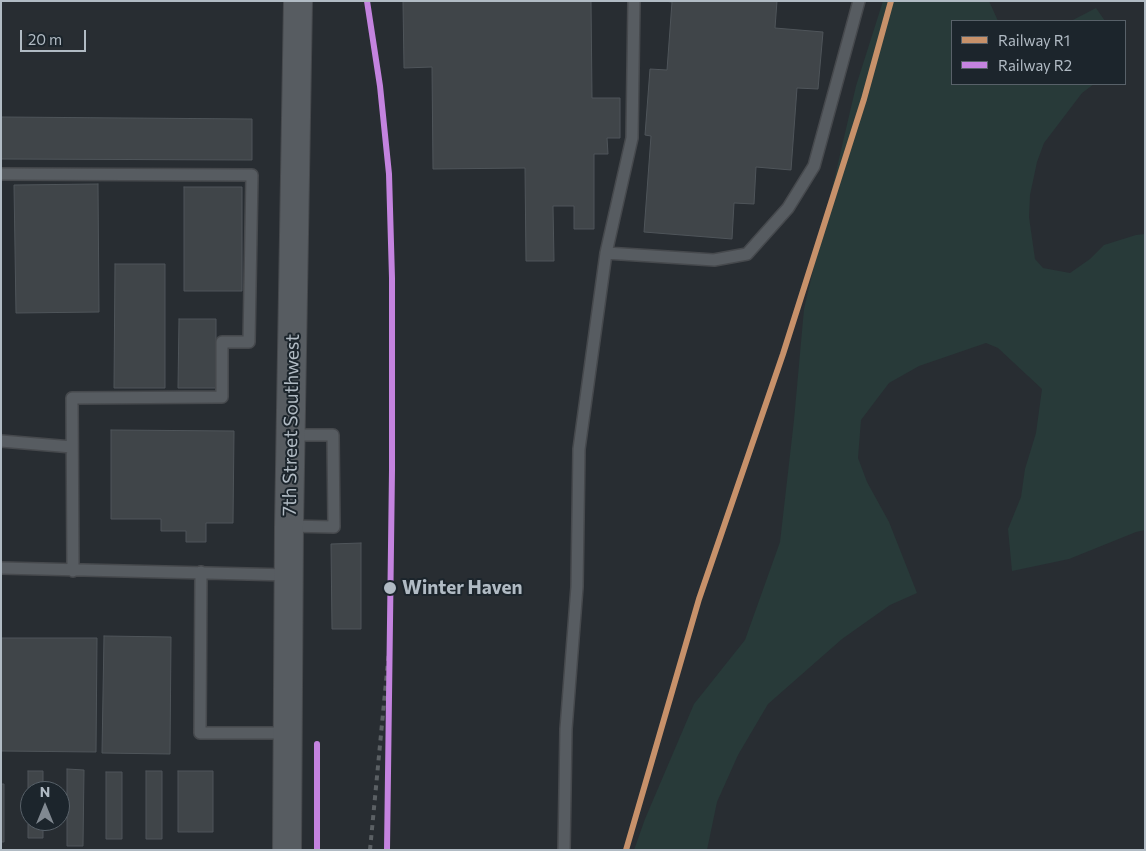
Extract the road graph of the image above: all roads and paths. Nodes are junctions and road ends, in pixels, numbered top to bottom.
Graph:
1 (298, 1) edge
2 (634, 1) edge
3 (859, 1) edge
4 (1, 174) edge
5 (606, 253) junction
6 (290, 435) junction
7 (1, 442) edge
8 (72, 447) junction
9 (289, 526) junction
10 (1, 568) edge
11 (73, 571) junction
12 (201, 572) junction
13 (289, 575) junction
14 (287, 733) junction
15 (286, 850) edge
16 (564, 850) edge

1 - 6 street, 7th Street Southwest
2 - 5 lane
3 - 5 lane
4 - 8 lane
5 - 16 lane
6 - 9 street, 7th Street Southwest
6 - 9 lane
7 - 8 lane
8 - 11 lane
9 - 13 street, 7th Street Southwest
10 - 11 lane
11 - 12 lane
12 - 13 lane
12 - 14 lane
13 - 14 street, 7th Street Southwest
14 - 15 street, 7th Street Southwest

